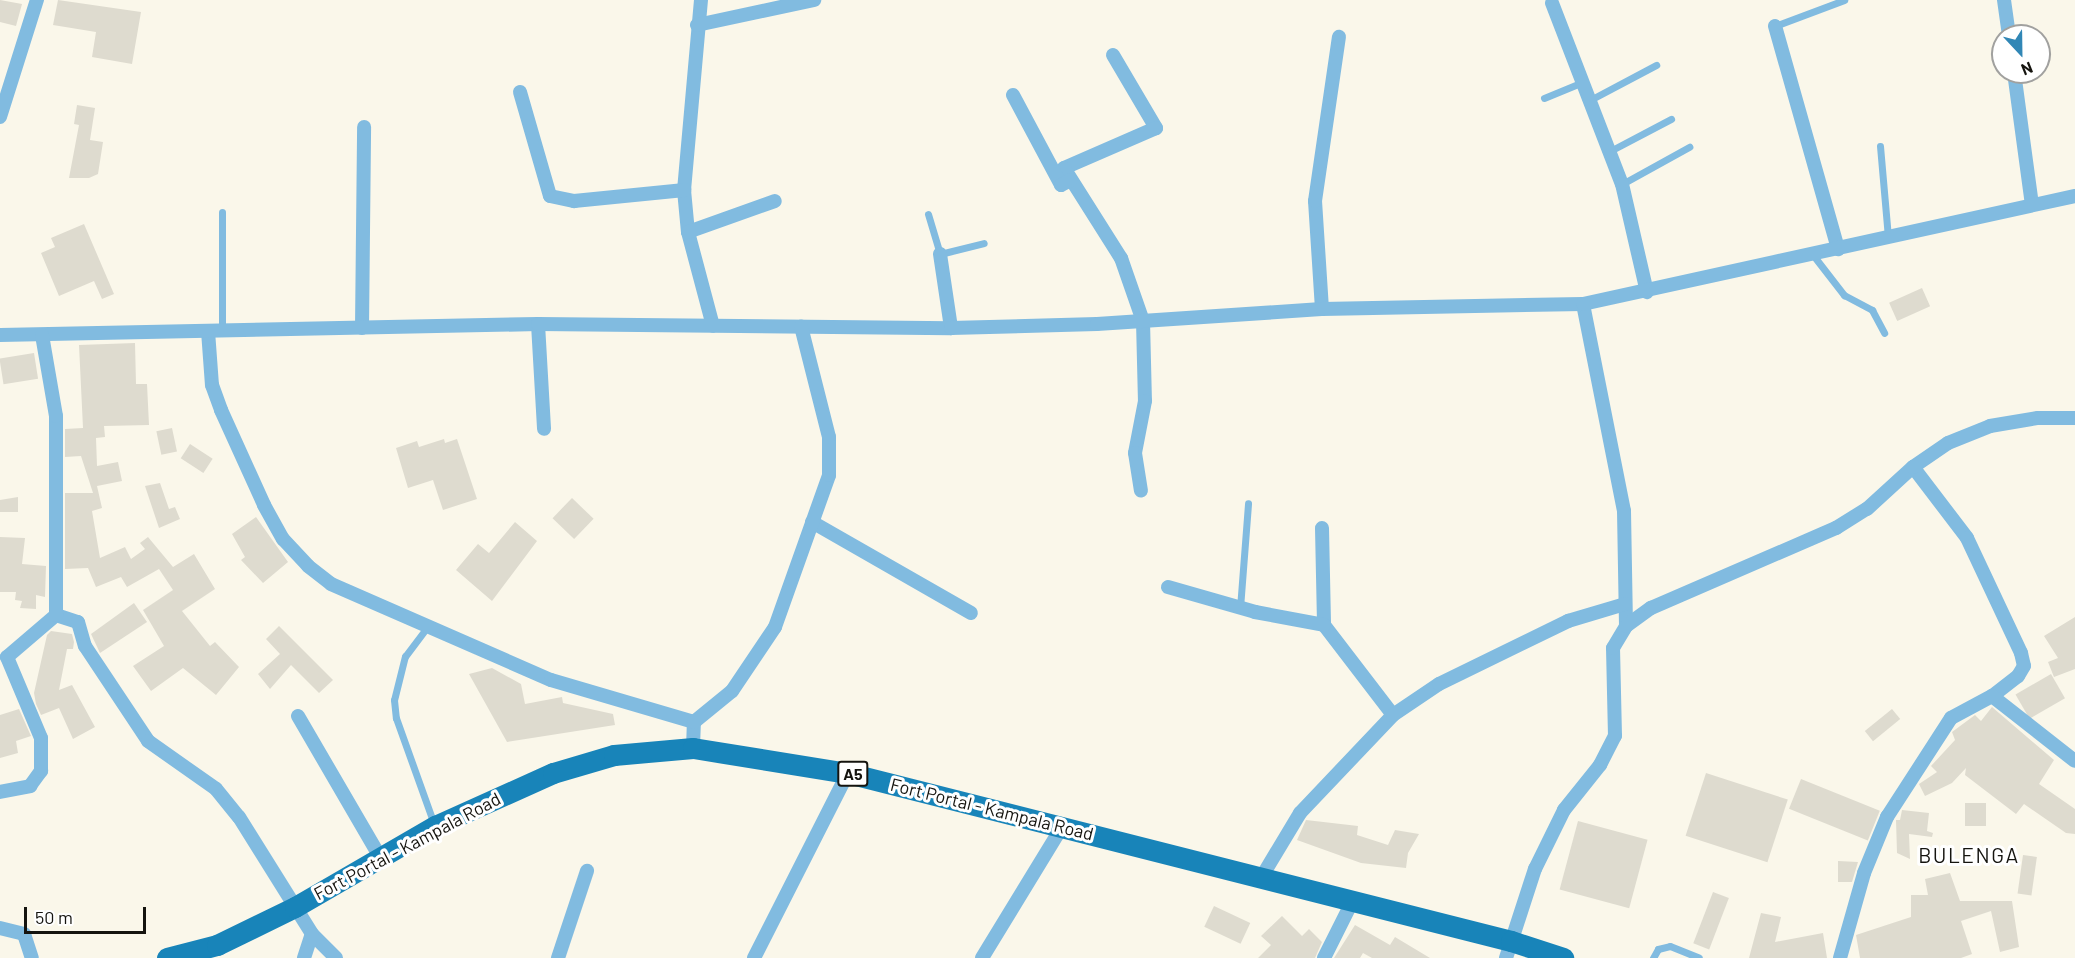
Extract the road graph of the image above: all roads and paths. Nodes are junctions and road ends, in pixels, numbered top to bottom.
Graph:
1 (37, 0) edge
2 (701, 0) edge
3 (814, 0) edge
4 (1844, 0) edge
5 (2004, 0) edge
6 (1556, 2) edge
7 (2007, 24) edge
8 (697, 25) junction
9 (1774, 26) joint
10 (1339, 37) dead end
11 (1113, 55) dead end
12 (1656, 66) dead end
13 (1583, 82) junction
14 (2016, 84) edge
15 (520, 92) dead end
16 (1013, 95) dead end
17 (1544, 98) dead end
18 (1590, 100) junction
19 (0, 117) edge
20 (1671, 119) dead end
21 (364, 128) dead end
22 (1880, 146) dead end
23 (1689, 147) dead end
24 (1610, 151) junction
25 (1071, 180) junction
26 (1622, 183) junction
27 (684, 190) junction
28 (2075, 196) edge
29 (775, 201) dead end
30 (2032, 205) junction
31 (222, 212) dead end
32 (927, 214) dead end
33 (688, 232) junction
34 (1888, 238) junction
35 (984, 243) dead end
36 (1838, 249) junction
37 (940, 254) junction
38 (1813, 255) junction
39 (1647, 292) junction
40 (1583, 304) junction
41 (1322, 309) junction
42 (1143, 321) junction
43 (538, 324) junction
44 (713, 326) junction
45 (801, 326) junction
46 (363, 328) junction
47 (951, 328) junction
48 (208, 331) junction
49 (222, 331) junction
50 (1884, 333) dead end
51 (42, 334) junction
52 (0, 335) edge
53 (2075, 418) edge
54 (544, 429) dead end
55 (1913, 467) junction
56 (1141, 491) dead end
57 (1248, 503) dead end
58 (812, 522) junction
59 (1322, 528) dead end
60 (1168, 587) dead end
61 (1625, 604) junction
62 (1240, 608) junction
63 (971, 613) dead end
64 (56, 615) junction
65 (1324, 624) junction
66 (1626, 626) junction
67 (428, 627) junction
68 (3, 659) edge
69 (1992, 696) junction
70 (1393, 715) junction
71 (298, 716) dead end
72 (694, 722) junction
73 (693, 748) junction
74 (2075, 761) edge
75 (848, 773) junction
76 (0, 792) edge
77 (435, 826) junction
78 (1062, 826) junction
79 (380, 857) junction
80 (587, 871) dead end
81 (1261, 878) junction
82 (1352, 902) junction
83 (295, 907) junction
84 (0, 928) edge
85 (312, 934) junction
86 (1509, 950) edge
87 (32, 958) edge
88 (167, 958) edge
89 (304, 958) edge
90 (336, 958) edge
91 (558, 958) edge
92 (753, 958) edge
93 (982, 958) edge
94 (1324, 958) edge
95 (1563, 958) edge
96 (1653, 958) edge
97 (1699, 958) edge
98 (1840, 958) edge

1 - 19 street
2 - 8 street
3 - 8 street
4 - 9 lane
5 - 7 street
6 - 13 street
8 - 27 street
9 - 36 street
10 - 41 street
11 - 25 street
12 - 18 lane
13 - 17 lane
13 - 18 street
14 - 30 street
15 - 27 street
16 - 25 street
18 - 24 street
20 - 24 lane
21 - 46 street
22 - 34 lane
23 - 26 lane
24 - 26 street
25 - 42 street
26 - 39 street
27 - 33 street
28 - 30 street
29 - 33 street
30 - 34 street
31 - 49 lane
32 - 37 lane
33 - 44 street
34 - 36 street
35 - 37 lane
36 - 38 street
37 - 47 street
38 - 39 street
38 - 50 lane
39 - 40 street
40 - 41 street
40 - 61 street
41 - 42 street
42 - 47 street
42 - 56 street
43 - 44 street
43 - 46 street
43 - 54 street
44 - 45 street
45 - 47 street
45 - 58 street
46 - 49 street
48 - 49 street
48 - 51 street
48 - 67 street
51 - 52 street
51 - 64 street
53 - 55 street
55 - 66 street
55 - 69 street
57 - 62 lane
58 - 63 street
58 - 72 street
59 - 65 street
60 - 62 street
61 - 66 street
61 - 70 street
62 - 65 street
64 - 68 street
64 - 83 street
65 - 70 street
66 - 86 street
67 - 72 street
67 - 77 lane
68 - 76 street
69 - 74 street
69 - 98 street
70 - 81 street
71 - 79 street
72 - 73 street
73 - 75 main road, Fort Portal - Kampala Road / A5
73 - 77 main road, Fort Portal - Kampala Road / A5
75 - 78 main road, Fort Portal - Kampala Road / A5
75 - 92 street
77 - 79 main road, Fort Portal - Kampala Road / A5
78 - 81 main road, Fort Portal - Kampala Road / A5
78 - 93 street
79 - 83 main road, Fort Portal - Kampala Road / A5
80 - 91 street
81 - 82 main road, Fort Portal - Kampala Road / A5
82 - 86 main road, Fort Portal - Kampala Road / A5
82 - 94 street
83 - 85 street
83 - 88 main road, Fort Portal - Kampala Road / A5
84 - 87 street
85 - 89 street
85 - 90 street
86 - 95 main road, Fort Portal - Kampala Road / A5
96 - 97 lane

